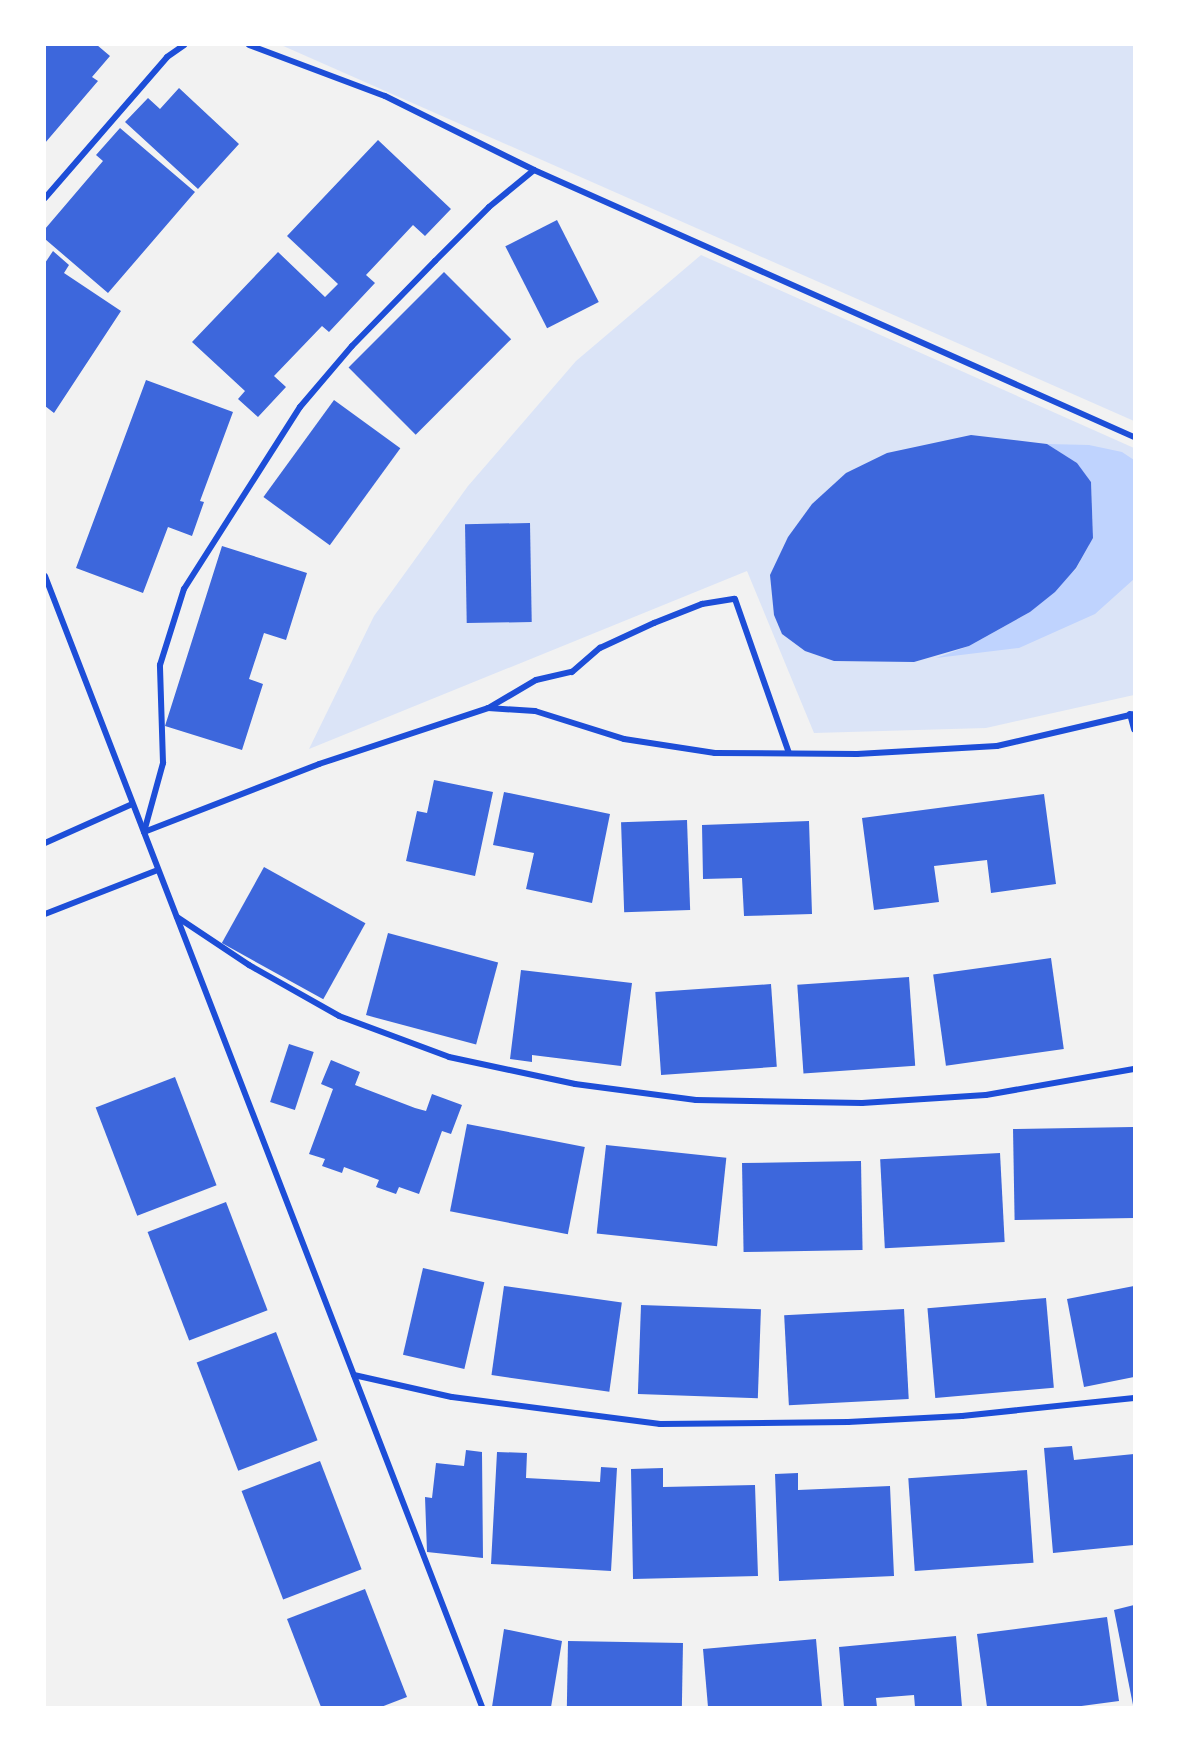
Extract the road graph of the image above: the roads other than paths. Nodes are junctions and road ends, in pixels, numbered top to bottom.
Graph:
1 (184, 45) edge
2 (249, 45) edge
3 (534, 170) junction
4 (45, 198) edge
5 (1134, 437) edge
6 (45, 576) edge
7 (488, 708) junction
8 (1132, 714) edge
9 (1134, 729) edge
10 (789, 753) junction
11 (132, 804) junction
12 (144, 832) junction
13 (45, 843) edge
14 (158, 870) junction
15 (45, 914) edge
16 (176, 916) junction
17 (1134, 1068) edge
18 (354, 1375) junction
19 (1134, 1398) edge
20 (482, 1707) edge

1 - 4 street
2 - 3 street
3 - 5 street
3 - 12 street
6 - 11 street
7 - 10 street
7 - 10 street
7 - 12 street
8 - 9 street
8 - 10 street
11 - 12 street
11 - 13 street
12 - 14 street
14 - 15 street
14 - 16 street
16 - 17 street
16 - 18 street
18 - 19 street
18 - 20 street

